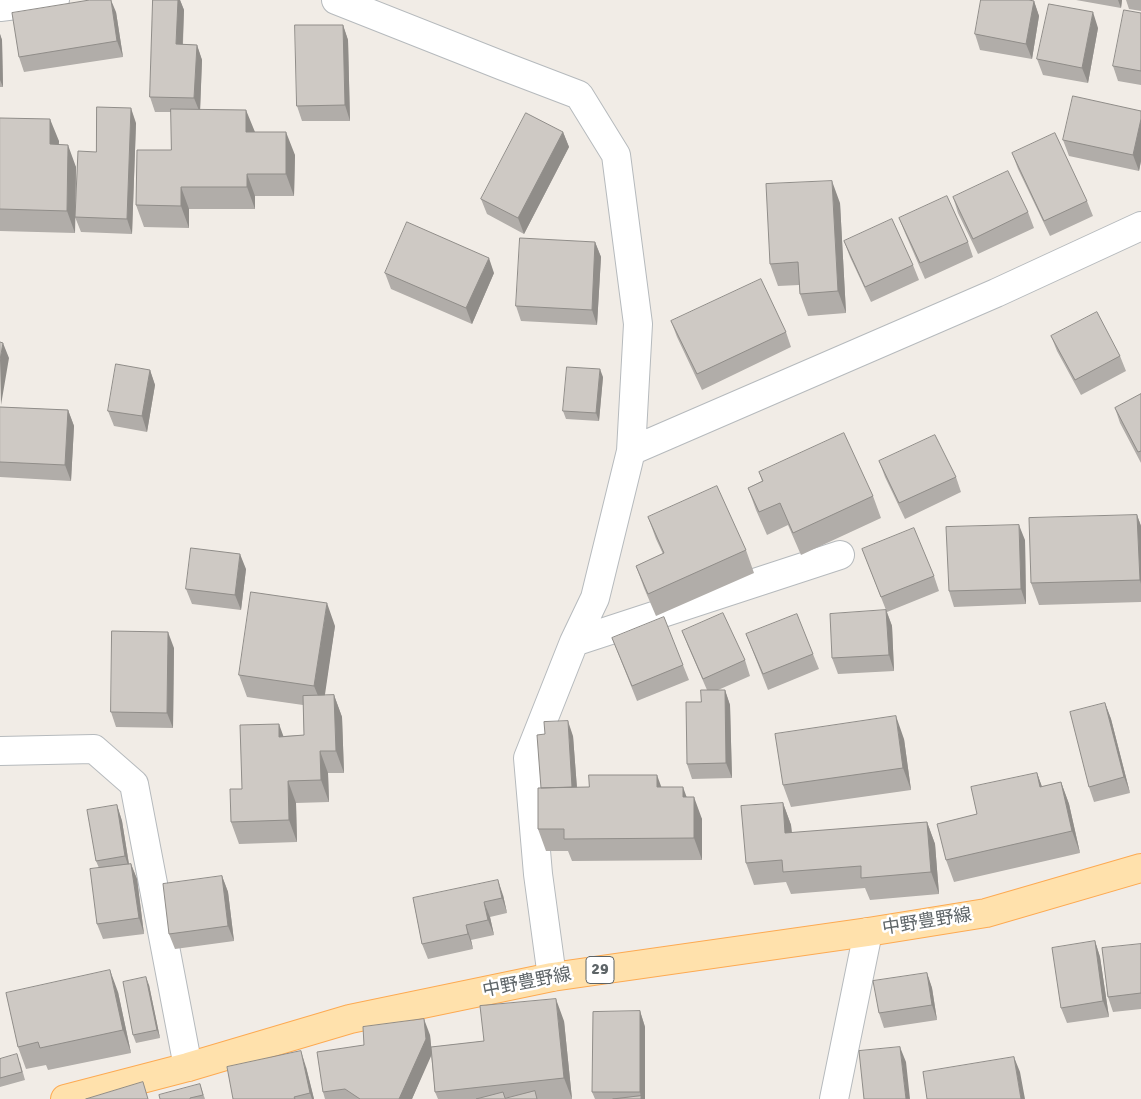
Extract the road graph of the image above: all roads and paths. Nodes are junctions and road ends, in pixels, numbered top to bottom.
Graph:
1 (55, 0) edge
2 (336, 0) edge
3 (0, 7) edge
4 (1141, 226) edge
5 (631, 451) junction
6 (840, 555) dead end
7 (574, 642) junction
8 (0, 751) edge
9 (1141, 868) edge
10 (868, 932) junction
11 (552, 977) junction
12 (188, 1067) junction
13 (65, 1099) edge
14 (834, 1099) edge

1 - 3 street
2 - 5 street
4 - 5 street
5 - 7 street
6 - 7 street
7 - 11 street
8 - 12 street
9 - 10 main road, 中野豊野線 / 29
10 - 11 main road, 中野豊野線 / 29
10 - 14 street
11 - 12 main road, 中野豊野線 / 29
12 - 13 main road, 中野豊野線 / 29

